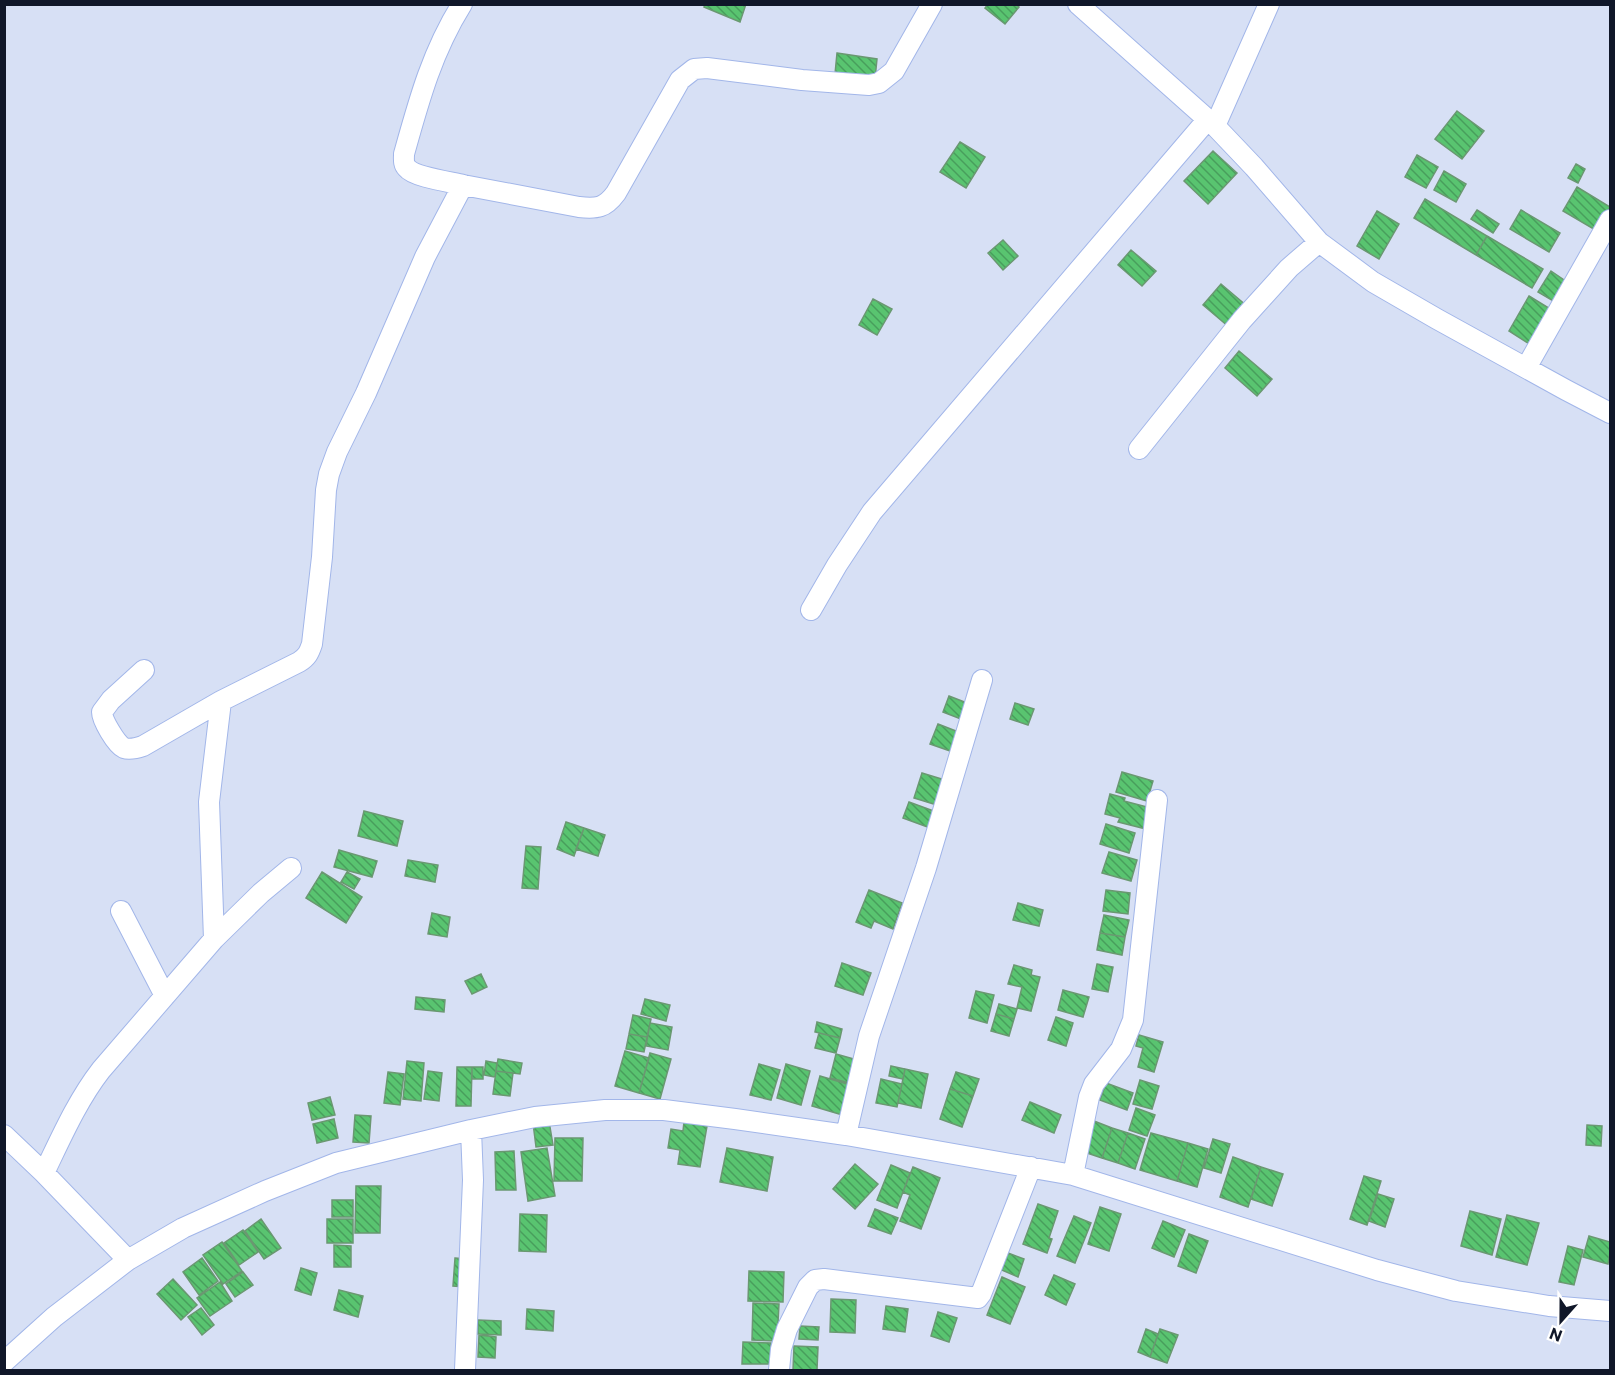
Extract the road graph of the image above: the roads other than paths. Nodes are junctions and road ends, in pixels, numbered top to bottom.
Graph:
1 (462, 4) edge
2 (932, 4) edge
3 (1078, 4) edge
4 (1269, 4) edge
5 (1211, 122) junction
6 (463, 185) junction
7 (1611, 220) edge
8 (1319, 242) junction
9 (1526, 368) junction
10 (1611, 412) edge
11 (1138, 449) dead end
12 (811, 610) dead end
13 (144, 670) dead end
14 (982, 680) dead end
15 (221, 701) junction
16 (1156, 800) dead end
17 (291, 868) dead end
18 (121, 910) dead end
19 (214, 939) junction
20 (165, 996) junction
21 (471, 1130) junction
22 (4, 1135) edge
23 (846, 1135) junction
24 (1031, 1167) junction
25 (44, 1173) junction
26 (1073, 1175) junction
27 (128, 1260) junction
28 (1611, 1311) edge
29 (4, 1362) edge
30 (465, 1370) edge
31 (780, 1371) edge

1 - 6 street
2 - 6 street
3 - 5 street
4 - 5 street
5 - 8 street
5 - 12 street
6 - 15 street
7 - 9 street
8 - 9 street
8 - 11 street
9 - 10 street
13 - 15 street
14 - 23 street
15 - 19 street
16 - 26 street
17 - 19 street
18 - 20 street
19 - 20 street
20 - 25 street
21 - 23 street
21 - 27 street
21 - 30 street
22 - 25 street
23 - 24 street
24 - 26 street
24 - 31 street
25 - 27 street
26 - 28 street
27 - 29 street

